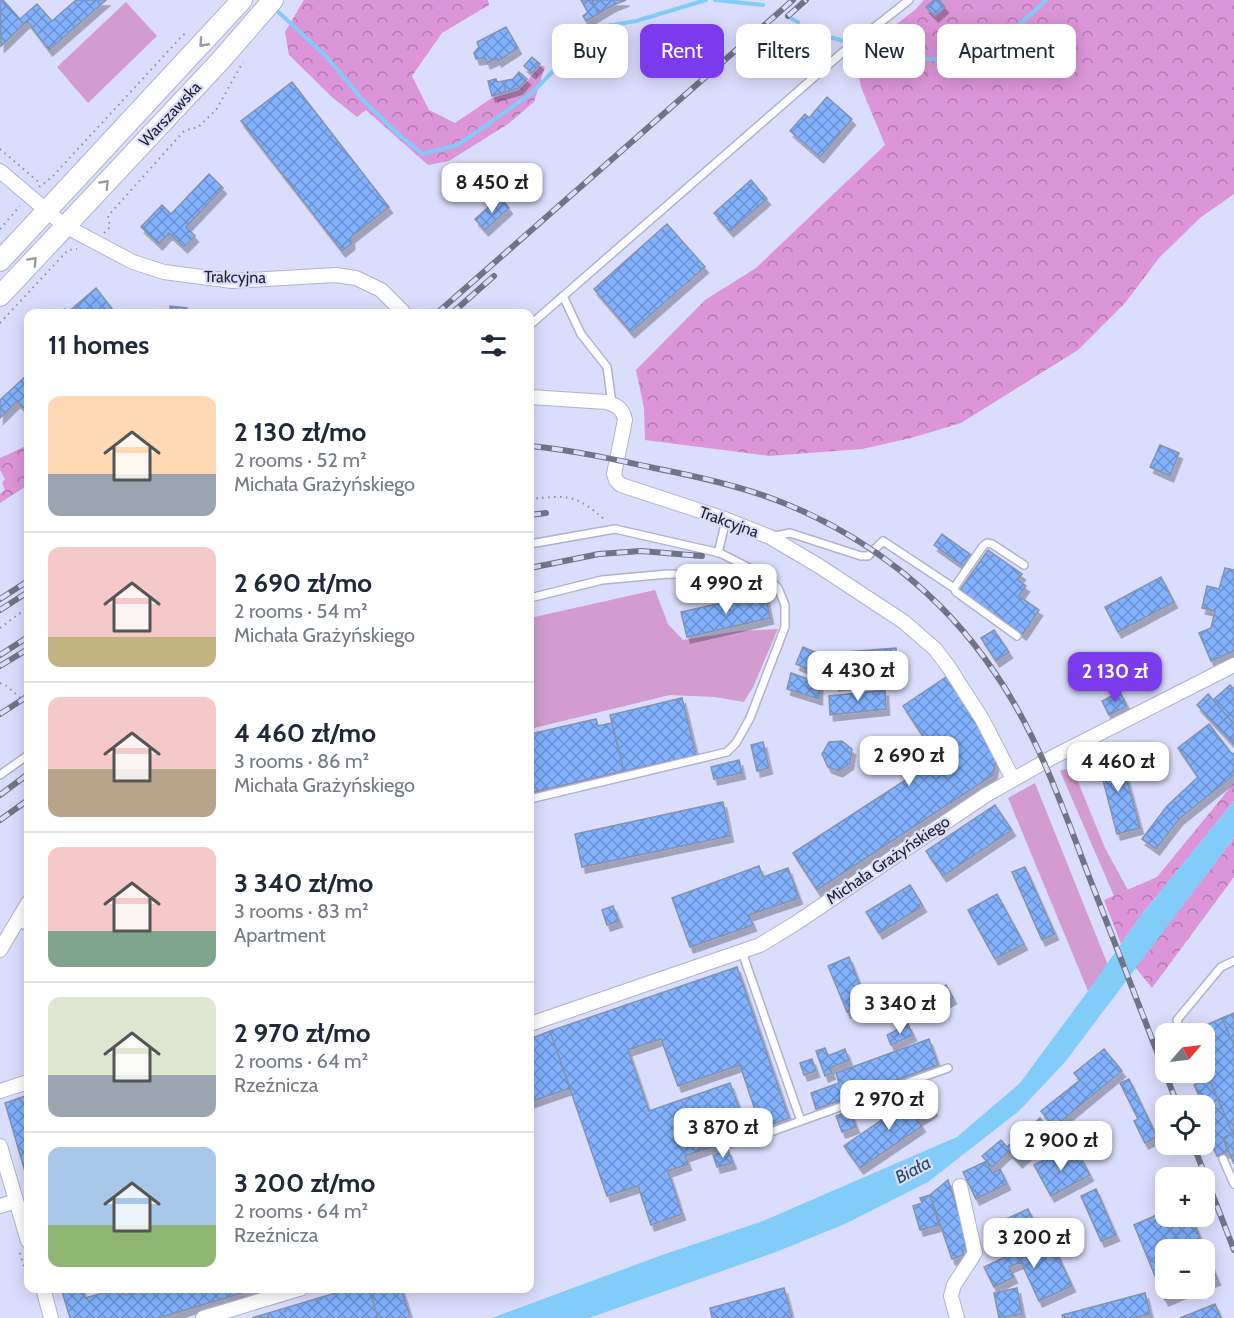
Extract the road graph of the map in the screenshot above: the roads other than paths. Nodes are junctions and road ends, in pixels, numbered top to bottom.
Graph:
1 (242, 0) edge
2 (909, 0) edge
3 (268, 6) edge
4 (0, 171) edge
5 (46, 211) junction
6 (65, 226) junction
7 (0, 261) edge
8 (0, 296) edge
9 (563, 296) junction
10 (400, 309) edge
11 (534, 321) edge
12 (534, 397) edge
13 (612, 404) junction
14 (726, 520) junction
15 (770, 537) junction
16 (534, 543) edge
17 (718, 552) junction
18 (1024, 565) dead end
19 (767, 577) junction
20 (954, 588) junction
21 (534, 597) edge
22 (1017, 636) dead end
23 (1234, 665) edge
24 (24, 758) edge
25 (0, 775) edge
26 (1013, 779) junction
27 (534, 798) edge
28 (22, 924) edge
29 (0, 950) edge
30 (742, 952) junction
31 (1234, 961) edge
32 (534, 1023) edge
33 (1178, 1023) edge
34 (948, 1068) dead end
35 (24, 1083) edge
36 (0, 1091) edge
37 (801, 1122) junction
38 (754, 1138) dead end
39 (0, 1146) edge
40 (1223, 1159) dead end
41 (1234, 1184) edge
42 (960, 1186) dead end
43 (16, 1201) junction
44 (0, 1206) edge
45 (24, 1228) edge
46 (44, 1293) edge
47 (286, 1293) edge
48 (51, 1318) edge
49 (206, 1318) edge
50 (957, 1318) edge

1 -> 5 main road, Warszawska
2 - 9 lane
6 -> 3 main road, Warszawska
4 - 5 street
5 - 6 street
5 - 7 main road, Warszawska
8 -> 6 main road, Warszawska
6 - 10 street, Trakcyjna
9 - 11 lane
9 - 13 lane
12 - 13 street
13 - 14 street, Trakcyjna
14 - 15 street, Trakcyjna
14 - 17 lane
15 - 20 lane
15 - 26 street, Trakcyjna
16 - 17 lane
17 - 19 lane
18 - 20 lane
19 - 21 lane
19 - 27 lane
20 - 22 lane
23 - 26 street, Michała Grażyńskiego
24 - 25 lane
26 - 30 street, Michała Grażyńskiego
28 - 29 street
30 - 32 street, Michała Grażyńskiego
30 - 37 lane
31 - 33 lane
34 - 37 lane
35 - 36 street
37 - 38 lane
39 - 43 street
40 - 41 lane
42 - 50 street
43 - 44 street
43 - 45 street
46 - 48 street
47 - 49 street

